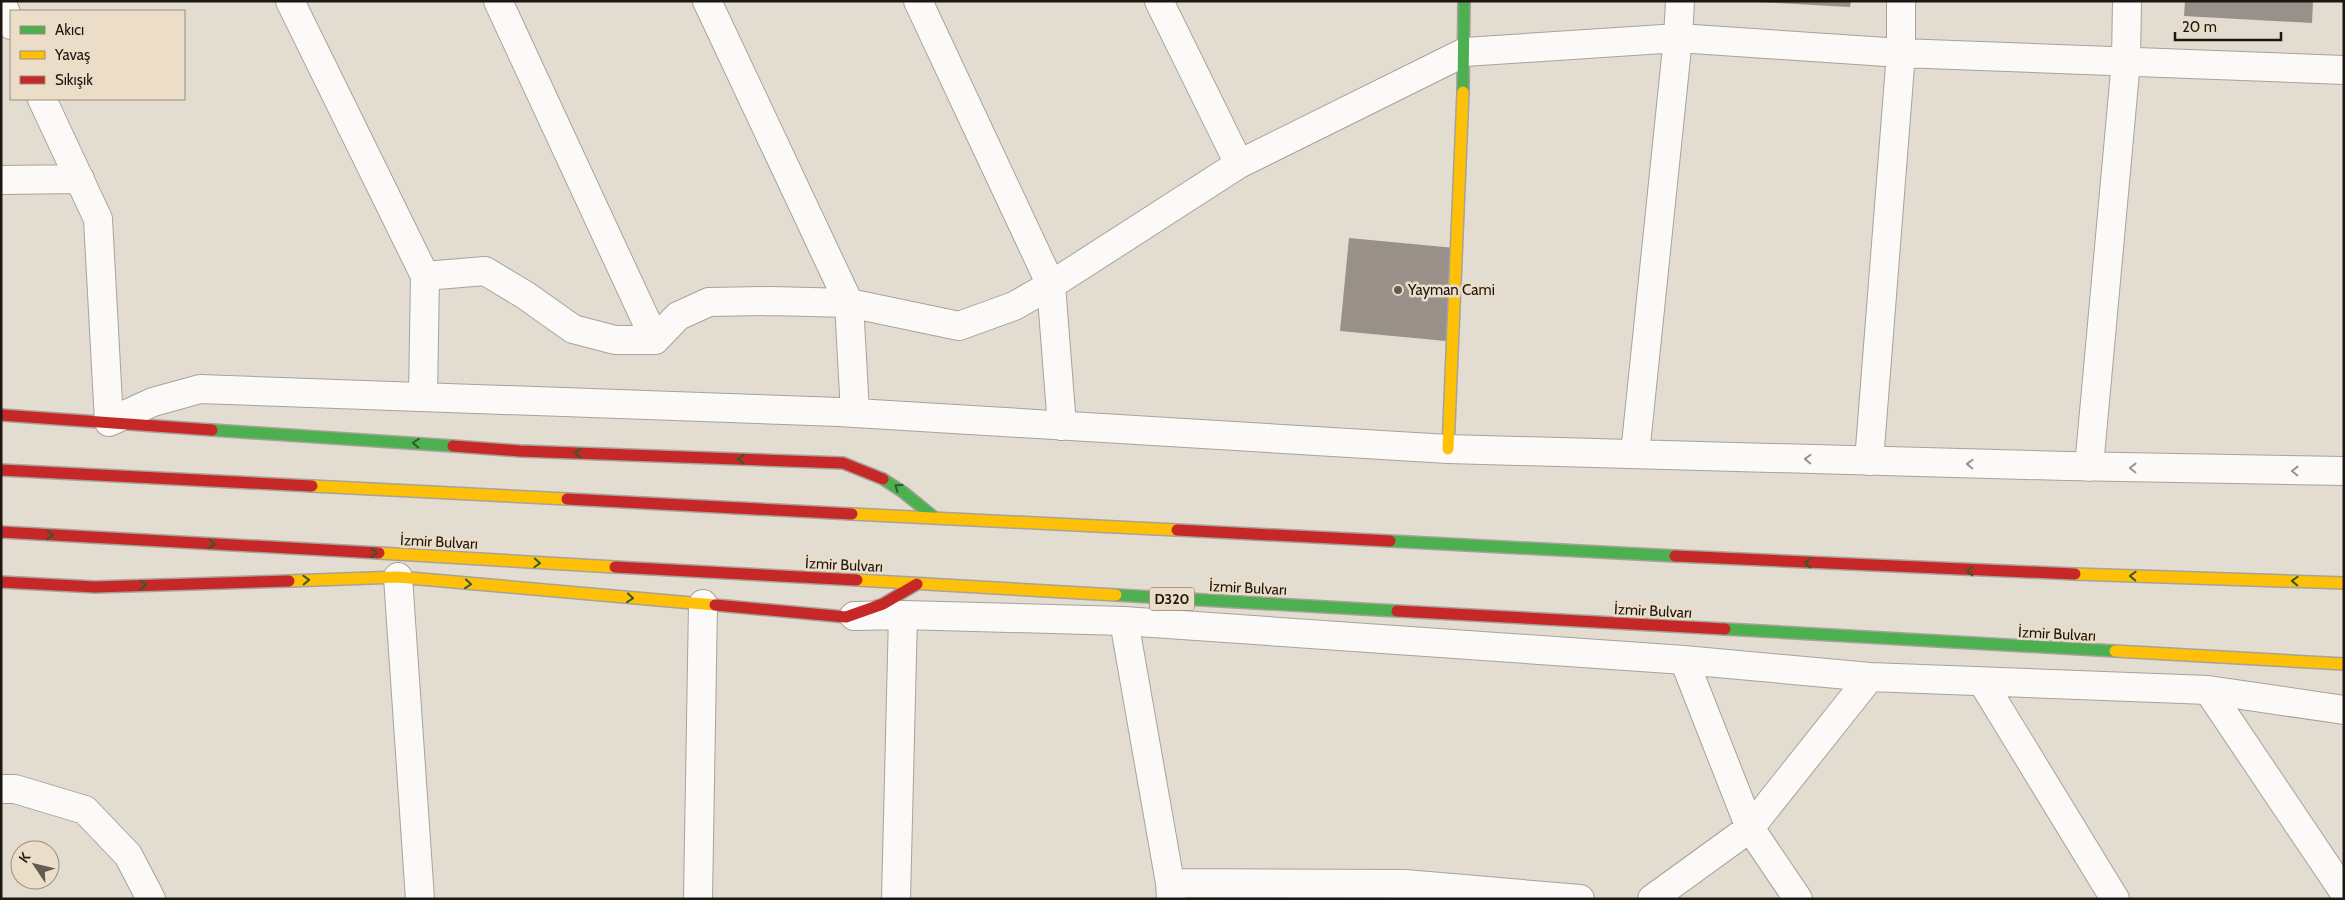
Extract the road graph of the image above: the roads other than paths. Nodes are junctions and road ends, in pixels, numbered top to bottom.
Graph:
1 (1, 1) edge
2 (290, 1) edge
3 (498, 1) edge
4 (707, 1) edge
5 (918, 1) edge
6 (1159, 1) edge
7 (1464, 1) edge
8 (1680, 1) edge
9 (1901, 1) edge
10 (2127, 1) edge
11 (10, 23) edge
12 (1678, 38) junction
13 (1465, 52) junction
14 (1901, 53) junction
15 (2126, 61) junction
16 (2344, 70) edge
17 (42, 100) edge
18 (1239, 164) junction
19 (80, 179) junction
20 (1, 180) edge
21 (425, 276) junction
22 (1051, 285) junction
23 (849, 303) junction
24 (655, 340) junction
25 (423, 397) junction
26 (855, 413) junction
27 (1, 415) edge
28 (109, 422) junction
29 (1062, 426) junction
30 (1448, 449) junction
31 (1635, 454) junction
32 (1869, 461) junction
33 (2089, 467) junction
34 (1, 470) edge
35 (2344, 472) edge
36 (935, 518) junction
37 (1, 532) edge
38 (398, 578) junction
39 (1, 582) edge
40 (2343, 582) edge
41 (917, 584) junction
42 (703, 604) junction
43 (903, 615) junction
44 (846, 617) junction
45 (1124, 621) junction
46 (1684, 660) junction
47 (2344, 664) edge
48 (1870, 677) junction
49 (1983, 682) junction
50 (2208, 690) junction
51 (2344, 710) edge
52 (1, 789) edge
53 (1750, 828) junction
54 (1171, 891) edge
55 (2344, 892) edge
56 (151, 899) edge
57 (420, 899) edge
58 (698, 899) edge
59 (896, 899) edge
60 (1580, 899) edge
61 (1652, 899) edge
62 (1798, 899) edge
63 (2115, 899) edge

1 - 11 street
2 - 21 street
3 - 24 street
4 - 23 street
5 - 22 street
6 - 18 street
7 - 13 main road
8 - 12 street
9 - 14 street
10 - 15 street
12 - 13 street
12 - 14 street
12 - 31 street
13 - 18 street
13 - 30 main road
14 - 15 street
14 - 32 street
15 - 16 street
15 - 33 street
17 - 19 street
18 - 22 street
19 - 20 street
19 - 28 street
21 - 24 street
21 - 25 street
22 - 23 street
22 - 29 street
23 - 24 street
23 - 26 street
25 - 26 street
25 - 28 street
26 - 29 street
27 - 28 main road
36 -> 28 main road
29 - 30 street
30 - 31 street
32 -> 31 street
33 -> 32 street
35 -> 33 street
34 - 36 main road
40 -> 36 main road
37 -> 41 main road, İzmir Bulvarı / D320
39 -> 38 main road
38 -> 42 main road
38 - 57 street
41 - 44 main road
41 - 47 main road, İzmir Bulvarı / D320
42 - 44 main road
42 - 58 street
43 - 44 street
43 - 45 street
43 - 59 street
45 - 46 street
45 - 54 street
46 - 48 street
46 - 53 street
48 - 49 street
48 - 53 street
49 - 50 street
49 - 63 street
50 - 51 street
50 - 55 street
52 - 56 street
53 - 61 street
53 - 62 street
54 - 60 street

